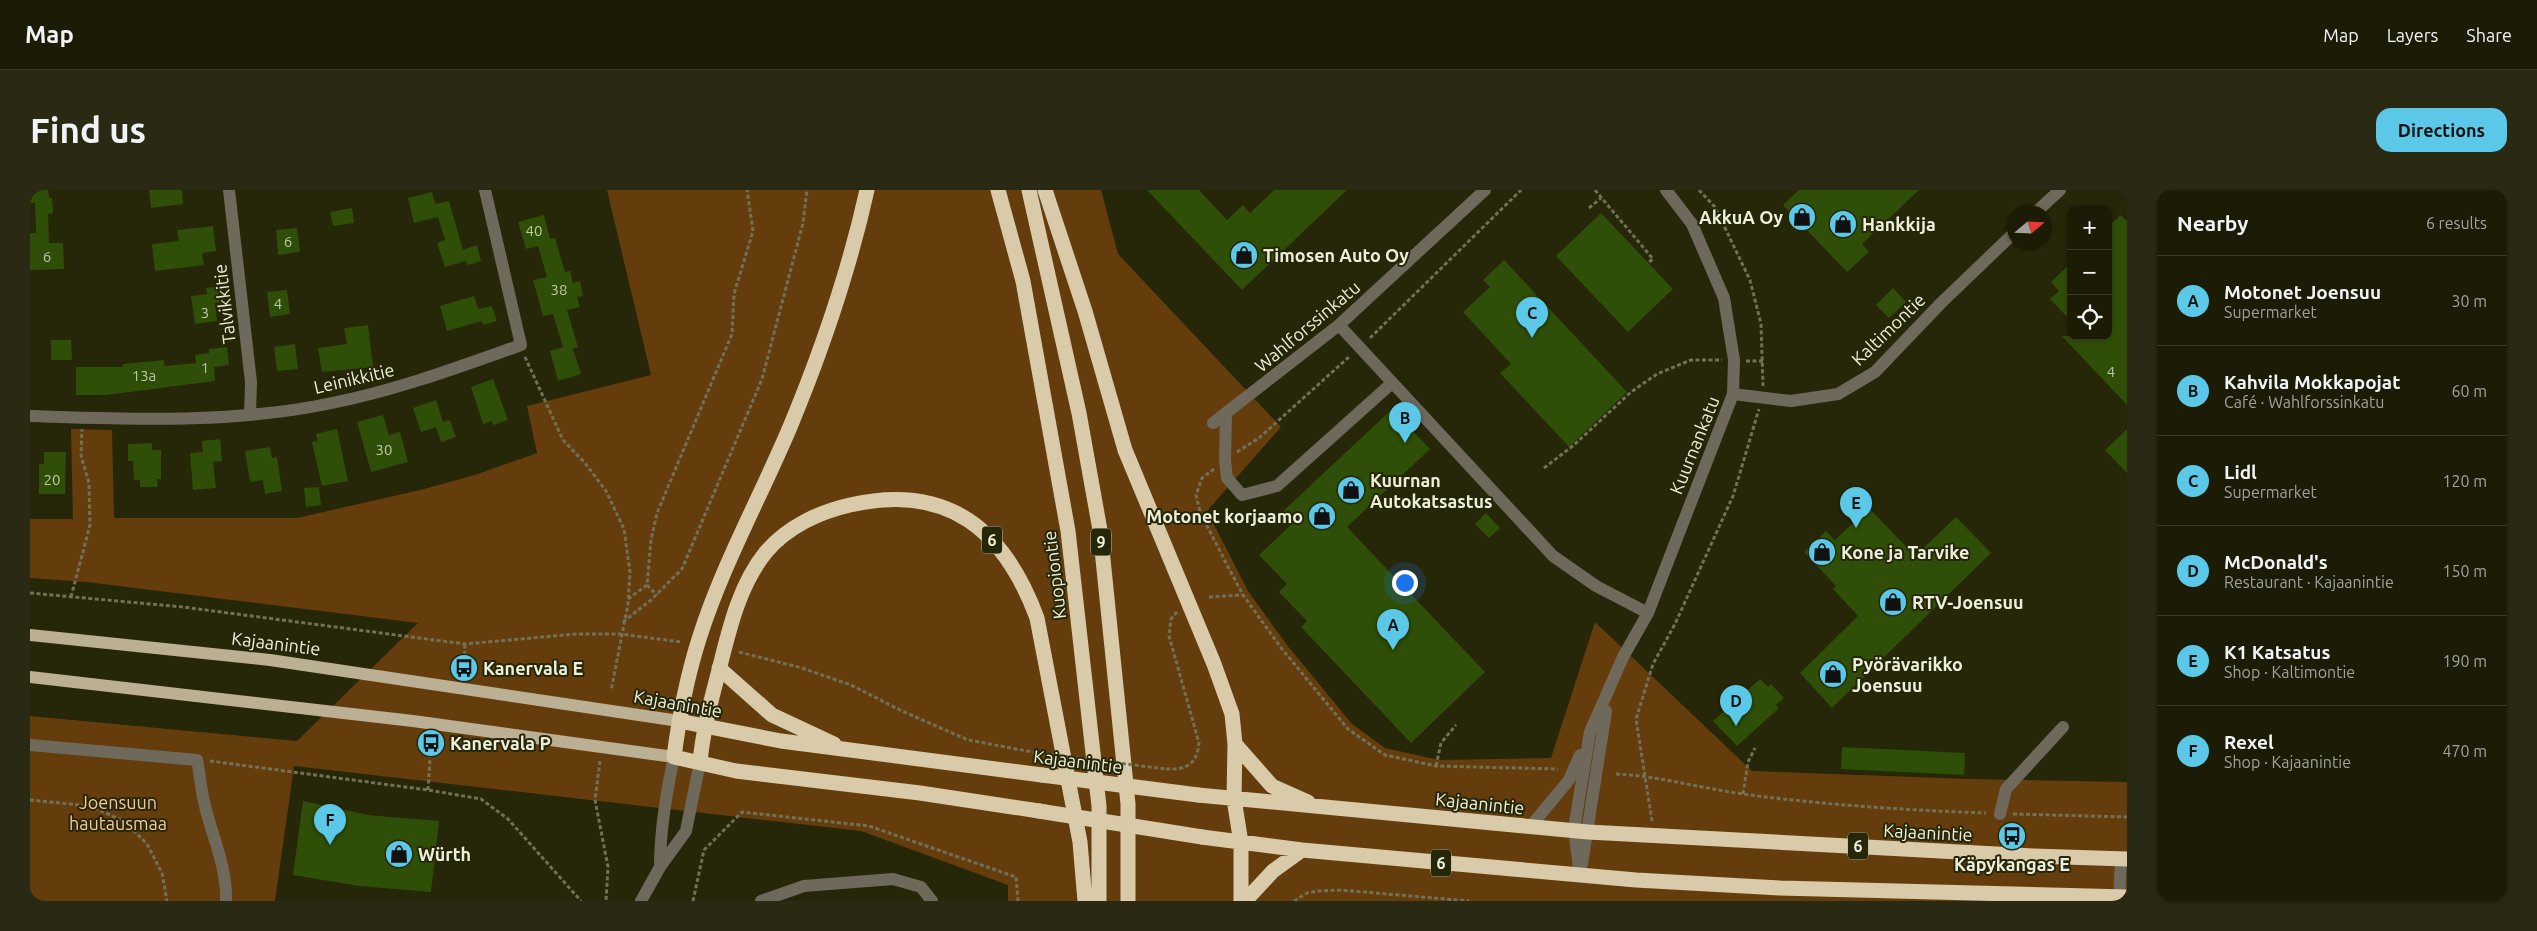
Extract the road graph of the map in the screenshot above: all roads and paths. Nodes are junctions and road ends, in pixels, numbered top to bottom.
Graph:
1 (229, 190) edge
2 (485, 190) edge
3 (747, 190) edge
4 (807, 190) edge
5 (867, 190) edge
6 (998, 190) edge
7 (1029, 190) edge
8 (1044, 190) edge
9 (1485, 190) edge
10 (1521, 190) edge
11 (1595, 190) edge
12 (1666, 190) edge
13 (1699, 190) edge
14 (2060, 190) edge
15 (1601, 198) junction
16 (2044, 205) edge
17 (1589, 208) dead end
18 (2007, 240) edge
19 (1648, 263) dead end
20 (1339, 326) junction
21 (521, 345) junction
22 (1360, 348) junction
23 (1734, 360) junction
24 (1763, 362) junction
25 (1392, 383) junction
26 (1733, 394) junction
27 (1763, 399) junction
28 (1226, 414) junction
29 (250, 415) junction
30 (30, 416) edge
31 (1213, 423) dead end
32 (83, 426) dead end
33 (1225, 460) junction
34 (1544, 468) dead end
35 (646, 585) junction
36 (30, 593) edge
37 (656, 595) junction
38 (1243, 595) junction
39 (70, 597) junction
40 (1209, 597) dead end
41 (628, 599) junction
42 (1184, 607) dead end
43 (1648, 613) junction
44 (623, 622) junction
45 (620, 634) junction
46 (30, 635) edge
47 (682, 642) dead end
48 (465, 644) junction
49 (739, 652) dead end
50 (464, 668) dead end
51 (719, 668) junction
52 (30, 677) edge
53 (1612, 684) junction
54 (611, 691) dead end
55 (679, 721) junction
56 (1456, 724) dead end
57 (704, 726) junction
58 (2064, 726) dead end
59 (1590, 732) junction
60 (431, 743) dead end
61 (1235, 744) junction
62 (30, 745) edge
63 (1755, 748) dead end
64 (847, 750) junction
65 (674, 757) junction
66 (197, 760) junction
67 (600, 761) dead end
68 (700, 762) junction
69 (1436, 766) junction
70 (1558, 769) dead end
71 (1616, 774) dead end
72 (1644, 776) junction
73 (428, 790) junction
74 (1742, 794) junction
75 (1234, 799) junction
76 (30, 800) edge
77 (1318, 806) junction
78 (2000, 814) junction
79 (2127, 817) edge
80 (1652, 821) dead end
81 (1530, 827) junction
82 (1581, 830) junction
83 (1241, 843) junction
84 (1302, 850) junction
85 (2124, 859) edge
86 (660, 867) junction
87 (1580, 876) junction
88 (2033, 895) junction
89 (2122, 898) edge
90 (167, 901) edge
91 (226, 901) edge
92 (580, 901) edge
93 (606, 901) edge
94 (642, 901) edge
95 (693, 901) edge
96 (761, 901) edge
97 (932, 901) edge
98 (1018, 901) edge
99 (1085, 901) edge
100 (1099, 901) edge
101 (1128, 901) edge
102 (1243, 901) edge
103 (1294, 901) edge
104 (1469, 901) edge
105 (2048, 901) edge

1 - 29 street, Talvikkitie
2 - 21 street
3 - 35 path
4 - 37 path
5 - 55 highway
6 - 100 highway, Kuopiontie
7 - 101 highway, 9
8 - 61 highway
9 - 20 street, Wahlforssinkatu
10 - 22 path
11 - 15 path
12 - 23 street, Kuurnankatu
13 - 24 path
14 - 16 street
15 - 17 path
15 - 19 path
18 - 27 street, Kaltimontie
20 - 22 street
20 - 28 street, Wahlforssinkatu
21 - 29 street, Leinikkitie
21 - 41 path
22 - 25 street
22 - 33 path
23 - 24 path
23 - 26 street, Kuurnankatu
23 - 34 path
24 - 27 path
25 - 33 street
25 - 43 street
26 - 27 street, Kaltimontie
26 - 43 street, Kuurnankatu
27 - 72 path
28 - 31 street, Wahlforssinkatu
28 - 33 street
29 - 30 street, Leinikkitie
32 - 39 path
33 - 38 path
35 - 37 path
35 - 41 path
36 - 39 path
37 - 44 path
38 - 40 path
38 - 69 path
39 - 48 path
41 - 44 path
42 - 49 path, bridge
43 - 53 street, Kuurnankatu
44 - 45 path
45 - 47 path
45 - 48 path
45 - 54 path
46 - 55 main road, Kajaanintie
48 - 50 path
51 - 57 highway, 6
51 - 64 highway, 6
51 - 99 highway, 6
52 - 65 main road
53 - 59 street, Kuurnankatu
53 - 82 street, Kuurnankatu
55 - 57 highway, Kajaanintie / 6
55 - 65 highway
56 - 69 path
57 - 64 highway, Kajaanintie / 6
57 - 68 highway
58 - 78 street
59 - 81 street
59 - 82 street, Kuurnankatu
60 - 73 path
61 - 75 highway
61 - 77 highway
62 - 66 street
63 - 74 path
64 - 75 highway, Kajaanintie / 6, bridge
65 - 68 highway, 6
65 - 86 street
66 - 73 path
66 - 91 street
67 - 93 path
68 - 83 highway, 6, bridge
68 - 86 street
69 - 70 path
71 - 72 path
72 - 74 path
72 - 80 path
73 - 92 path
74 - 78 path
75 - 77 highway, Kajaanintie / 6
75 - 83 highway
76 - 90 path
77 - 81 highway, Kajaanintie / 6
78 - 79 path
81 - 82 highway, Kajaanintie / 6
82 - 85 highway, Kajaanintie / 6
82 - 87 street, Kuurnankatu
83 - 84 highway, 6
83 - 102 highway
84 - 87 highway, 6
84 - 102 highway
85 - 89 street
86 - 94 street
87 - 88 highway, 6
88 - 89 highway, 6
88 - 105 street
95 - 98 path
96 - 97 street
103 - 104 path

